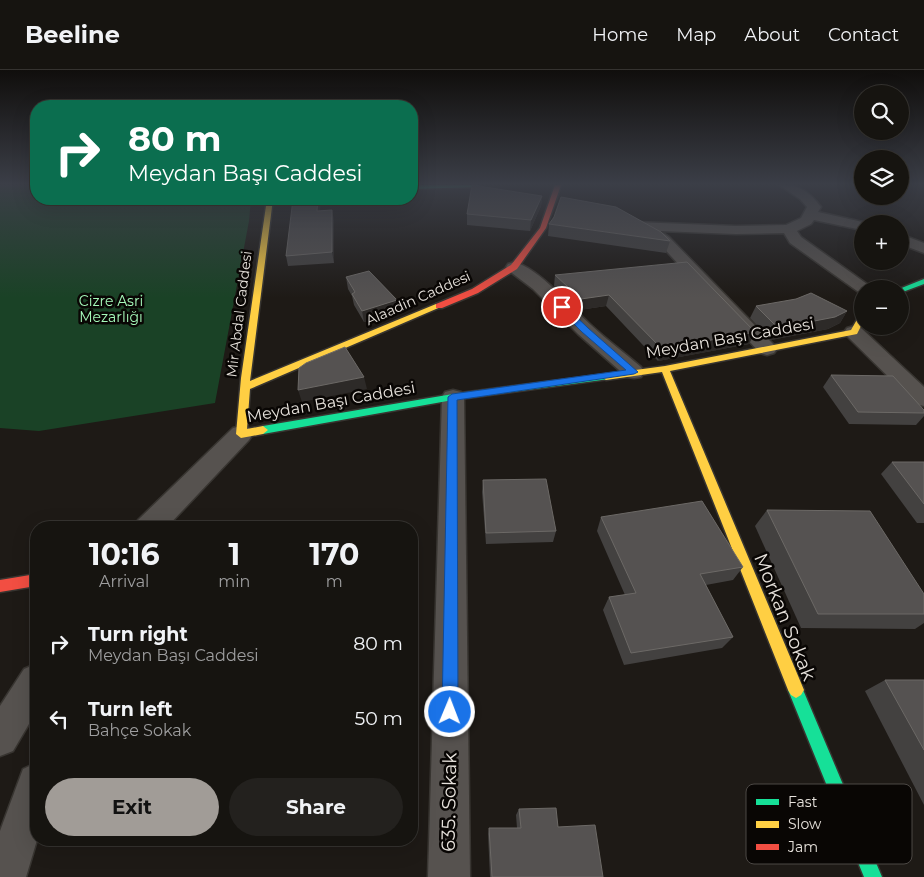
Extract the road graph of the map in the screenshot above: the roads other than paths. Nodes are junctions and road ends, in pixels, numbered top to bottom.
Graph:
1 (267, 223) edge
2 (545, 223) edge
3 (635, 223) edge
4 (803, 223) edge
5 (645, 228) junction
6 (789, 230) junction
7 (909, 242) edge
8 (924, 248) edge
9 (514, 267) junction
10 (854, 281) edge
11 (924, 281) edge
12 (909, 287) edge
13 (854, 326) edge
14 (867, 335) edge
15 (767, 350) junction
16 (665, 369) junction
17 (634, 372) junction
18 (245, 387) junction
19 (452, 397) junction
20 (924, 399) edge
21 (241, 434) junction
22 (155, 521) edge
23 (30, 581) edge
24 (0, 586) edge
25 (30, 690) edge
26 (0, 738) edge
27 (836, 784) edge
28 (30, 800) edge
29 (869, 864) edge
30 (5, 877) edge
31 (449, 877) edge
32 (874, 877) edge

1 - 18 street, Mir Abdal Caddesi
2 - 9 street, Alaadin Caddesi
3 - 5 street
4 - 6 street
5 - 6 street
5 - 15 street
6 - 10 street
7 - 8 street
9 - 17 street
9 - 18 street, Alaadin Caddesi
11 - 12 street
13 - 15 street, Meydan Başı Caddesi
14 - 20 street
15 - 16 street, Meydan Başı Caddesi
16 - 17 street, Meydan Başı Caddesi
16 - 27 street, Morkan Sokak
17 - 19 street, Meydan Başı Caddesi
18 - 21 street, Mir Abdal Caddesi
19 - 21 street, Meydan Başı Caddesi
19 - 31 street, 635. Sokak
21 - 22 street
23 - 24 street
25 - 26 street
28 - 30 street
29 - 32 street, Morkan Sokak

